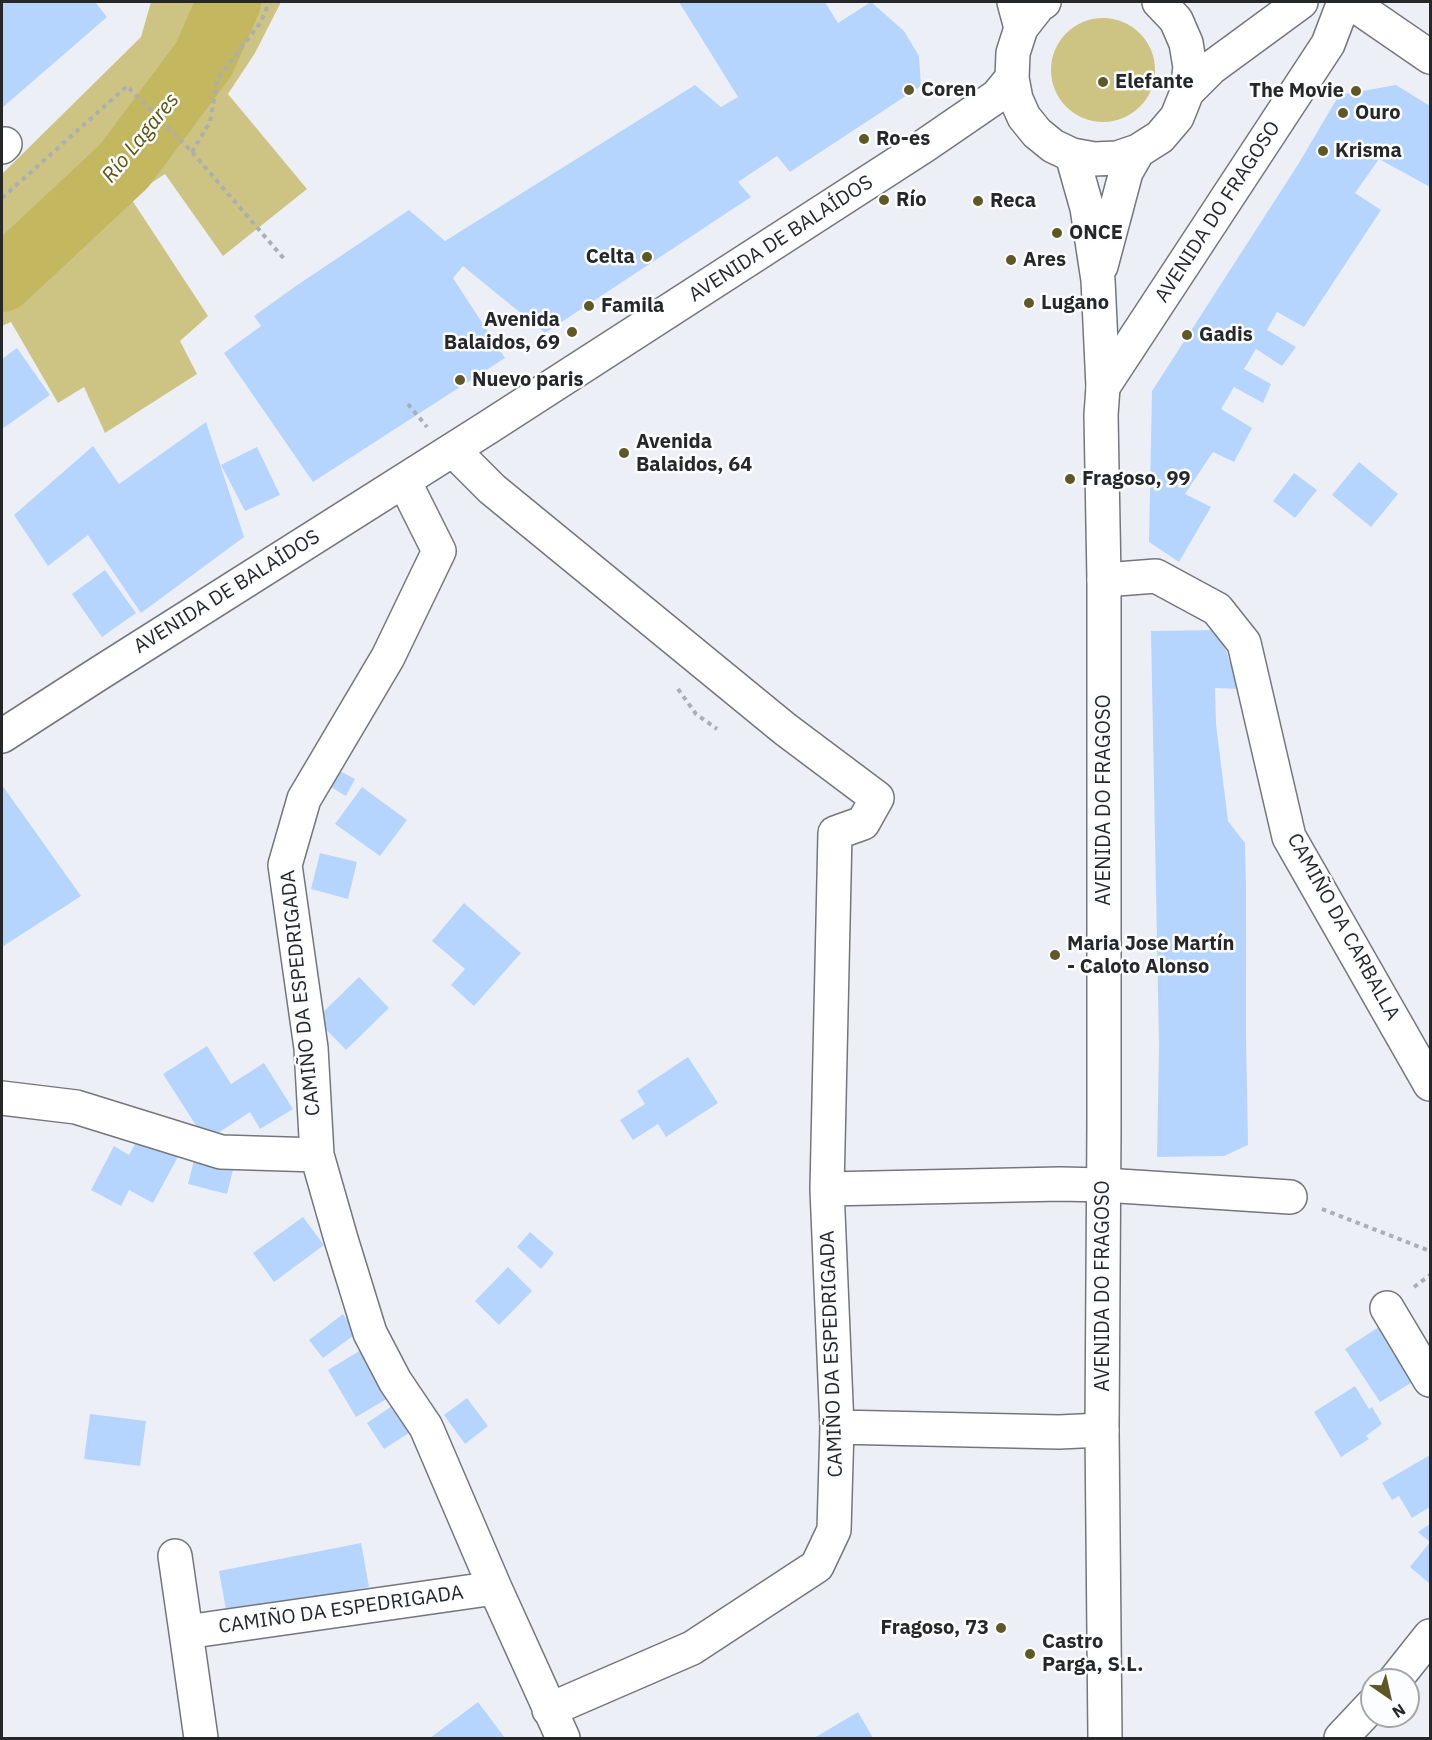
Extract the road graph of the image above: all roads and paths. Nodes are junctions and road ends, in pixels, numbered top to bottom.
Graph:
1 (269, 2) edge
2 (1044, 2) edge
3 (1159, 2) edge
4 (1301, 2) edge
5 (1344, 2) edge
6 (1350, 2) edge
7 (1018, 15) edge
8 (1431, 57) edge
9 (1011, 78) junction
10 (1187, 92) junction
11 (1138, 151) junction
12 (192, 152) junction
13 (1072, 155) junction
14 (2, 198) edge
15 (285, 261) dead end
16 (1098, 280) junction
17 (1103, 387) junction
18 (453, 450) junction
19 (404, 481) junction
20 (1104, 580) junction
21 (2, 736) edge
22 (1431, 1084) edge
23 (2, 1098) edge
24 (317, 1155) junction
25 (1104, 1185) junction
26 (827, 1190) junction
27 (1290, 1197) joint
28 (1431, 1251) edge
29 (1387, 1308) dead end
30 (1431, 1380) edge
31 (837, 1427) junction
32 (1102, 1430) junction
33 (175, 1557) dead end
34 (495, 1588) junction
35 (186, 1632) junction
36 (1431, 1636) edge
37 (1405, 1668) edge
38 (549, 1710) junction
39 (1360, 1718) edge
40 (201, 1738) edge
41 (563, 1738) edge
42 (1105, 1738) edge
43 (1341, 1738) edge

1 - 12 path
2 - 7 street
3 - 10 street
4 - 10 street
5 - 17 street, AVENIDA DO FRAGOSO
6 - 8 street
7 - 9 street
9 - 13 street
9 - 18 street, AVENIDA DE BALAÍDOS
10 - 11 street
11 - 13 street
11 - 16 street
12 - 14 path
12 - 15 path
13 - 16 street
16 - 17 street, AVENIDA DO FRAGOSO
17 - 20 street, AVENIDA DO FRAGOSO
18 - 19 street, AVENIDA DE BALAÍDOS
18 - 26 street, CAMIÑO DA ESPEDRIGADA
19 - 21 street, AVENIDA DE BALAÍDOS
19 - 24 street, CAMIÑO DA ESPEDRIGADA
20 - 22 street, CAMIÑO DA CARBALLA
20 - 25 street, AVENIDA DO FRAGOSO
23 - 24 street
24 - 34 street, CAMIÑO DA ESPEDRIGADA
25 - 26 street
25 - 27 street
25 - 32 street, AVENIDA DO FRAGOSO
26 - 31 street, CAMIÑO DA ESPEDRIGADA
27 - 28 path
29 - 30 street
31 - 32 street
31 - 38 street, CAMIÑO DA ESPEDRIGADA
32 - 42 street, AVENIDA DO FRAGOSO
33 - 35 street
34 - 35 street, CAMIÑO DA ESPEDRIGADA
34 - 38 street, CAMIÑO DA ESPEDRIGADA
35 - 40 street
36 - 37 street
38 - 41 street, CAMIÑO DA ESPEDRIGADA
39 - 43 street

